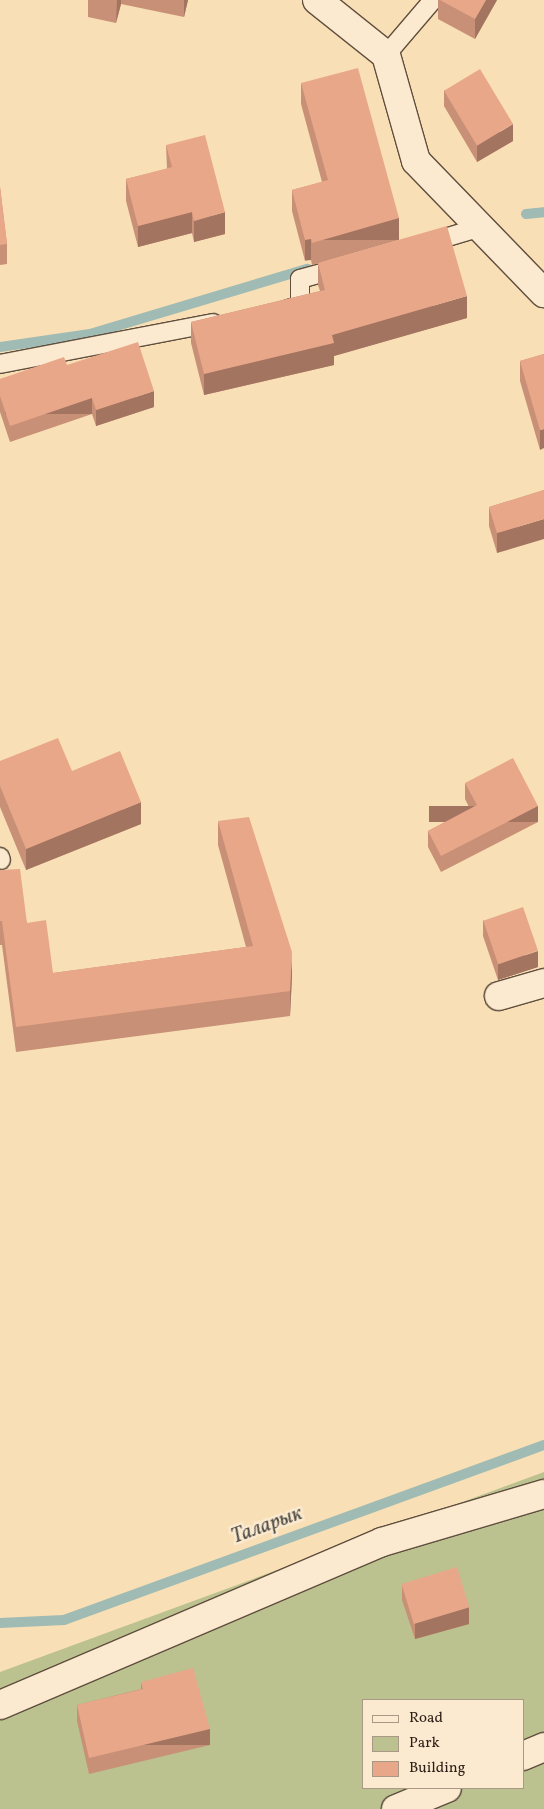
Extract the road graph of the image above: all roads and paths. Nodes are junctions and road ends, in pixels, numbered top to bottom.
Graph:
1 (317, 0) edge
2 (433, 0) edge
3 (386, 54) junction
4 (481, 227) junction
5 (414, 246) edge
6 (358, 263) edge
7 (544, 293) edge
8 (271, 312) edge
9 (232, 320) edge
10 (0, 364) edge
11 (544, 983) edge
12 (499, 996) dead end
13 (544, 1494) edge
14 (0, 1704) edge
15 (544, 1747) edge
16 (524, 1756) edge
17 (445, 1789) edge
18 (396, 1809) edge

1 - 3 street
2 - 3 lane
3 - 4 street
4 - 5 lane
4 - 7 street
6 - 8 lane
9 - 10 lane
11 - 12 street
13 - 14 street
15 - 16 street
17 - 18 street

